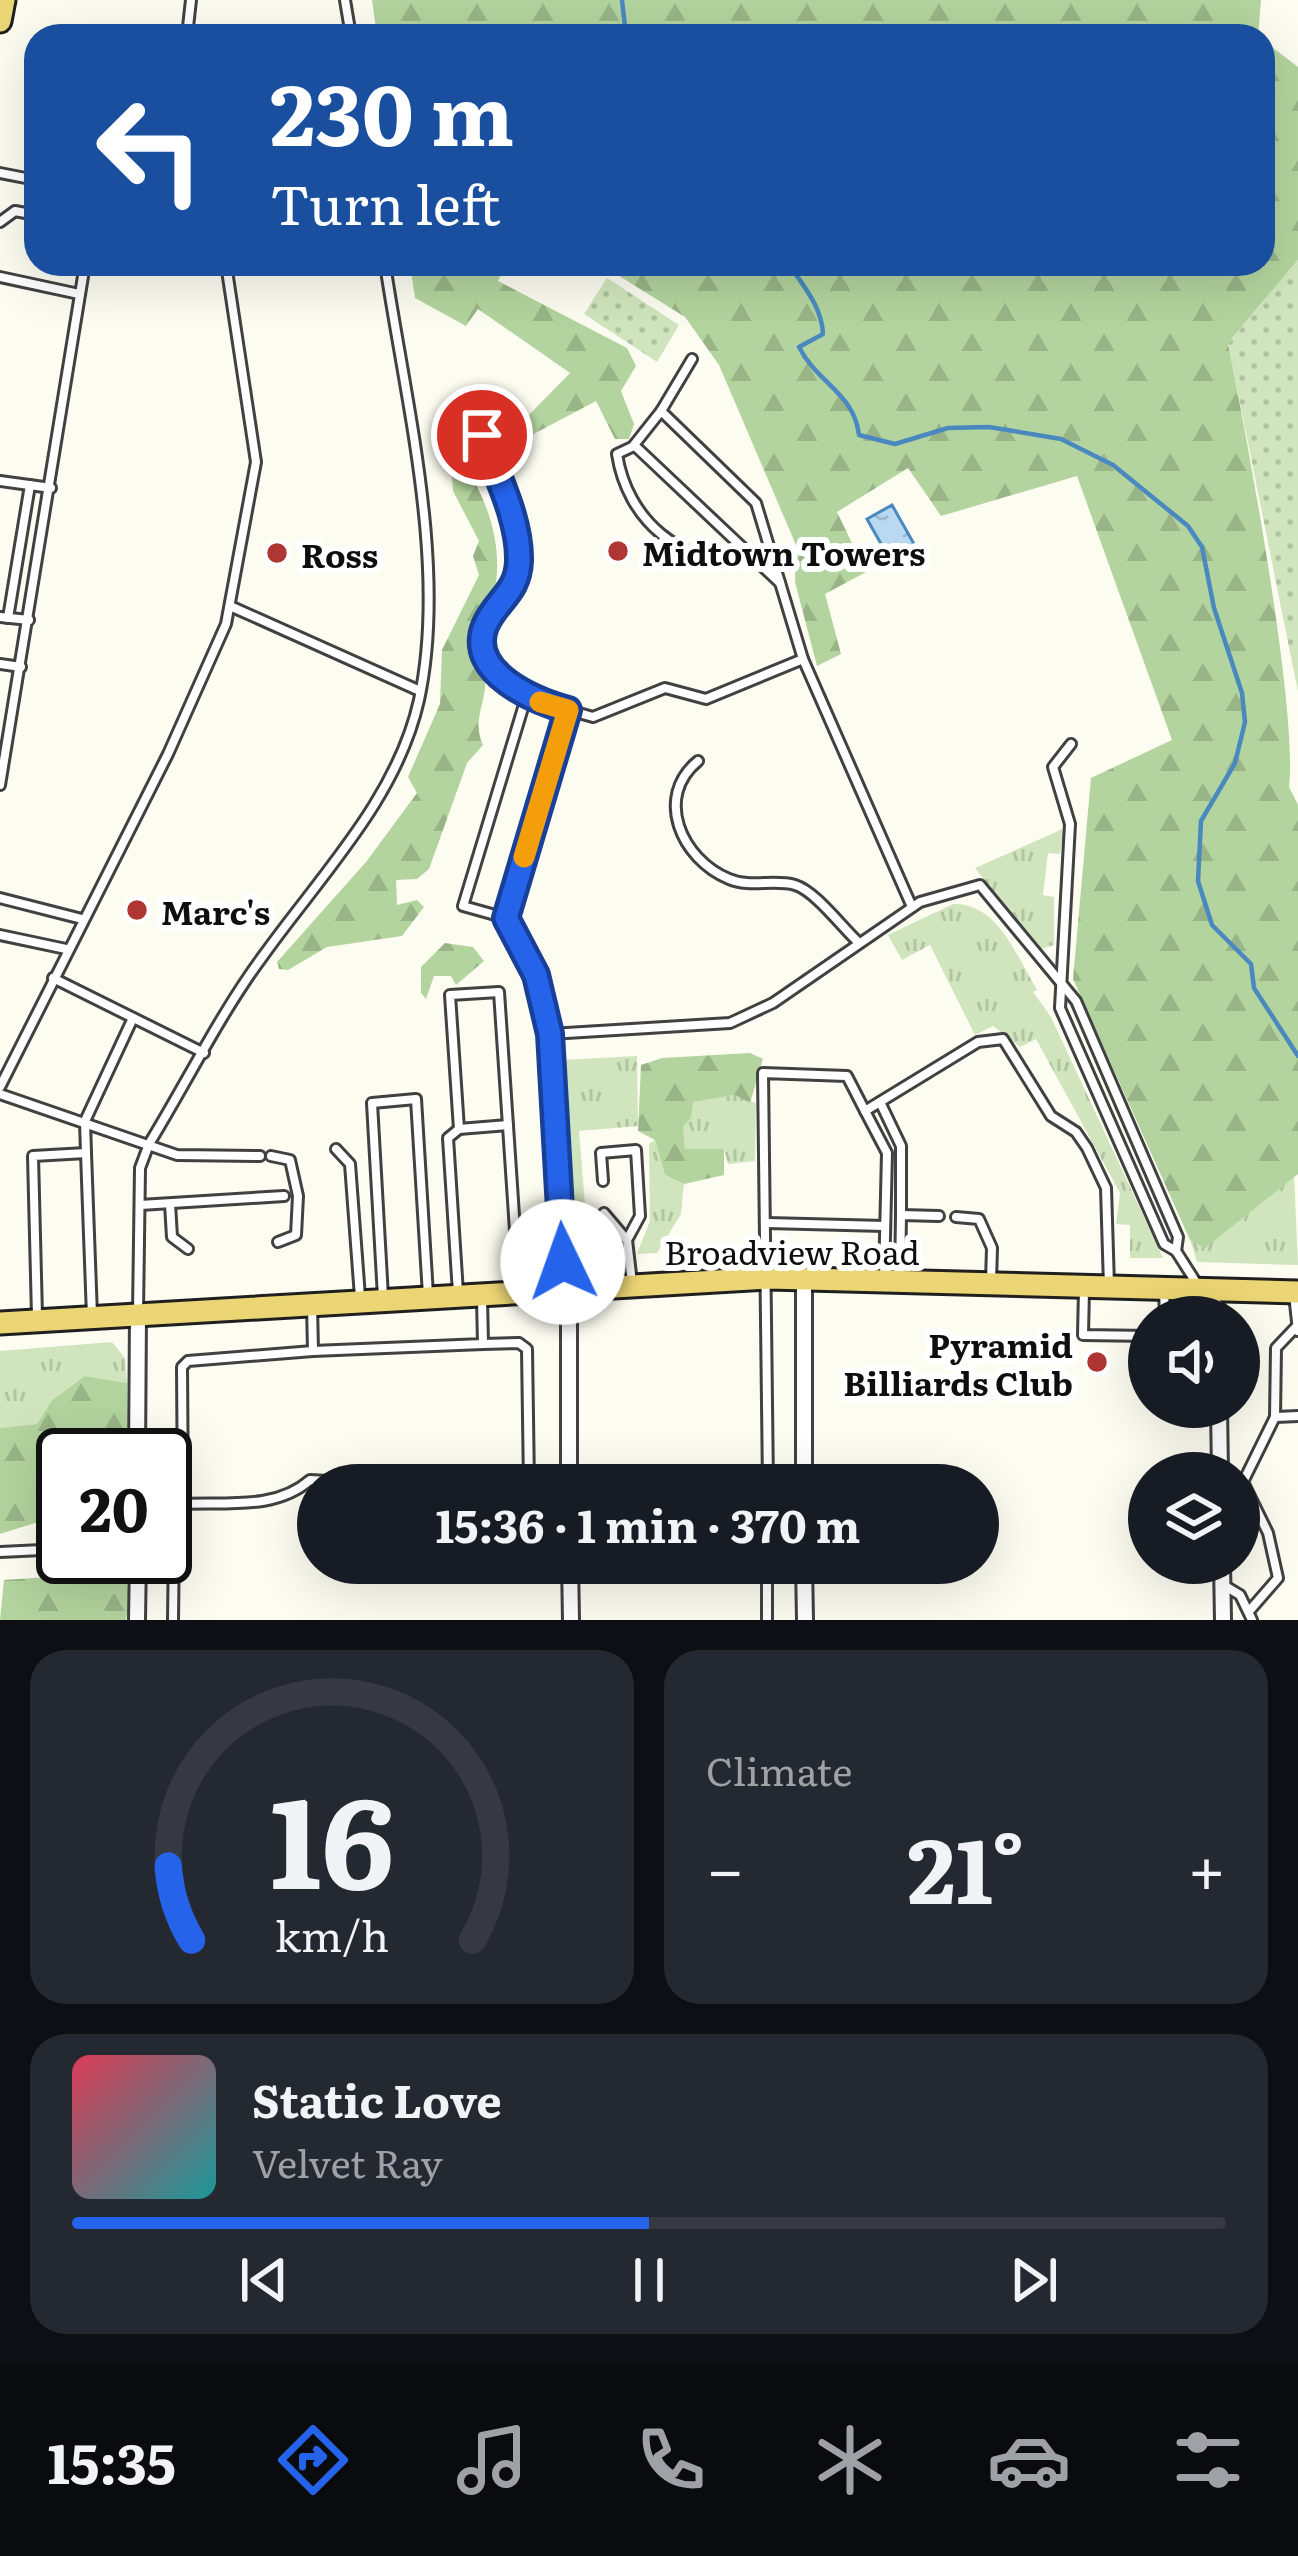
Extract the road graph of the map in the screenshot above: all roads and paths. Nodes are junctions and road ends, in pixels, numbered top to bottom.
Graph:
1 (4, 0) edge
2 (0, 21) edge
3 (83, 276) edge
4 (228, 276) edge
5 (387, 276) edge
6 (0, 277) edge
7 (79, 294) junction
8 (692, 359) dead end
9 (661, 411) junction
10 (476, 418) dead end
11 (634, 446) junction
12 (0, 481) edge
13 (30, 485) junction
14 (51, 488) junction
15 (750, 560) junction
16 (780, 583) junction
17 (230, 606) junction
18 (4, 617) edge
19 (29, 620) junction
20 (803, 659) junction
21 (0, 664) edge
22 (21, 667) junction
23 (420, 691) junction
24 (526, 698) junction
25 (568, 710) junction
26 (1071, 744) dead end
27 (698, 761) dead end
28 (0, 785) edge
29 (0, 898) edge
30 (912, 907) junction
31 (506, 918) junction
32 (82, 920) junction
33 (0, 935) edge
34 (857, 941) junction
35 (66, 949) junction
36 (53, 978) junction
37 (1060, 985) junction
38 (133, 1018) junction
39 (550, 1034) junction
40 (204, 1053) junction
41 (0, 1090) edge
42 (879, 1102) junction
43 (865, 1111) junction
44 (85, 1121) junction
45 (508, 1125) junction
46 (459, 1129) junction
47 (149, 1144) junction
48 (335, 1149) dead end
49 (86, 1154) junction
50 (260, 1156) dead end
51 (271, 1156) dead end
52 (603, 1181) dead end
53 (284, 1196) dead end
54 (170, 1204) junction
55 (140, 1205) junction
56 (604, 1213) dead end
57 (901, 1216) junction
58 (939, 1216) dead end
59 (956, 1217) dead end
60 (767, 1223) junction
61 (885, 1226) junction
62 (627, 1240) junction
63 (278, 1242) dead end
64 (188, 1249) dead end
65 (1176, 1251) junction
66 (769, 1278) junction
67 (804, 1278) junction
68 (892, 1281) junction
69 (991, 1284) junction
70 (632, 1285) junction
71 (1084, 1286) junction
72 (1109, 1287) junction
73 (568, 1289) junction
74 (1164, 1289) junction
75 (1202, 1290) junction
76 (519, 1291) junction
77 (1296, 1292) edge
78 (470, 1294) junction
79 (1164, 1296) edge
80 (1207, 1296) edge
81 (428, 1297) junction
82 (372, 1300) junction
83 (312, 1304) junction
84 (138, 1314) junction
85 (92, 1317) junction
86 (38, 1320) junction
87 (0, 1322) edge
88 (1297, 1330) edge
89 (1128, 1336) edge
90 (483, 1343) junction
91 (313, 1351) junction
92 (1298, 1416) edge
93 (1275, 1417) junction
94 (137, 1428) edge
95 (182, 1428) edge
96 (529, 1464) edge
97 (569, 1464) edge
98 (768, 1464) edge
99 (804, 1464) edge
100 (297, 1491) edge
101 (192, 1504) edge
102 (36, 1550) edge
103 (0, 1552) edge
104 (138, 1584) edge
105 (173, 1584) edge
106 (570, 1584) edge
107 (767, 1584) edge
108 (805, 1584) edge
109 (1222, 1585) joint
110 (1252, 1615) edge
111 (137, 1620) edge
112 (173, 1620) edge
113 (571, 1620) edge
114 (767, 1620) edge
115 (805, 1620) edge
116 (1223, 1620) edge

1 - 2 main road
3 - 7 lane
4 - 17 lane
5 - 23 lane
6 - 7 lane
7 - 14 lane
8 - 9 lane
9 - 11 lane
9 - 16 lane
10 - 24 lane
11 - 15 lane
11 - 15 lane
12 - 13 lane
13 - 14 lane
13 - 18 lane
14 - 19 lane
15 - 16 lane
16 - 20 lane
17 - 23 lane
17 - 32 lane
18 - 19 lane
19 - 22 lane
20 - 25 lane
20 - 30 lane
21 - 22 lane
22 - 28 lane
23 - 40 lane
24 - 25 lane
24 - 31 lane
25 - 31 lane
26 - 37 lane
27 - 34 lane
29 - 32 lane
30 - 34 lane
30 - 37 lane
31 - 39 lane
32 - 35 lane
33 - 35 lane
34 - 39 lane
35 - 36 lane
36 - 38 lane
36 - 41 lane
37 - 65 lane
37 - 65 lane
38 - 40 lane
38 - 44 lane
39 - 73 lane
40 - 47 lane
41 - 44 lane
42 - 43 lane
42 - 57 lane
42 - 72 lane
43 - 60 lane
43 - 61 lane
44 - 47 lane
44 - 49 lane
45 - 46 lane
45 - 46 lane
45 - 76 lane
46 - 78 lane
47 - 50 lane
47 - 55 lane
48 - 82 lane
49 - 85 lane
49 - 86 lane
51 - 63 lane
52 - 62 lane
53 - 54 lane
54 - 55 lane
54 - 64 lane
55 - 84 lane
56 - 62 lane
57 - 58 lane
57 - 68 lane
59 - 69 lane
60 - 61 lane
60 - 66 lane
61 - 68 lane
62 - 70 lane
65 - 75 lane
66 - 67 main road, Broadview Road
66 - 70 main road, Broadview Road
66 - 98 lane
67 - 68 main road, Broadview Road
67 - 99 street
68 - 69 main road, Broadview Road
69 - 71 main road, Broadview Road
70 - 73 main road, Broadview Road
71 - 72 main road, Broadview Road
71 - 89 lane
72 - 74 main road, Broadview Road
73 - 76 main road, Broadview Road
73 - 97 street
74 - 75 main road, Broadview Road
74 - 79 lane
75 - 77 main road, Broadview Road
75 - 80 street
76 - 78 main road, Broadview Road
77 - 88 lane
78 - 81 main road, Broadview Road
78 - 90 lane
81 - 82 main road, Broadview Road
81 - 82 lane
82 - 83 main road, Broadview Road
83 - 84 main road, Broadview Road
83 - 91 lane
84 - 85 main road, Broadview Road
84 - 94 street
85 - 86 main road, Broadview Road
86 - 87 main road, Broadview Road
88 - 93 lane
90 - 91 lane
90 - 96 lane
91 - 95 lane
92 - 93 lane
93 - 110 lane
100 - 101 lane
102 - 103 lane
104 - 111 street
105 - 112 lane
106 - 113 street
107 - 114 lane
108 - 115 street
109 - 110 lane
109 - 116 street

